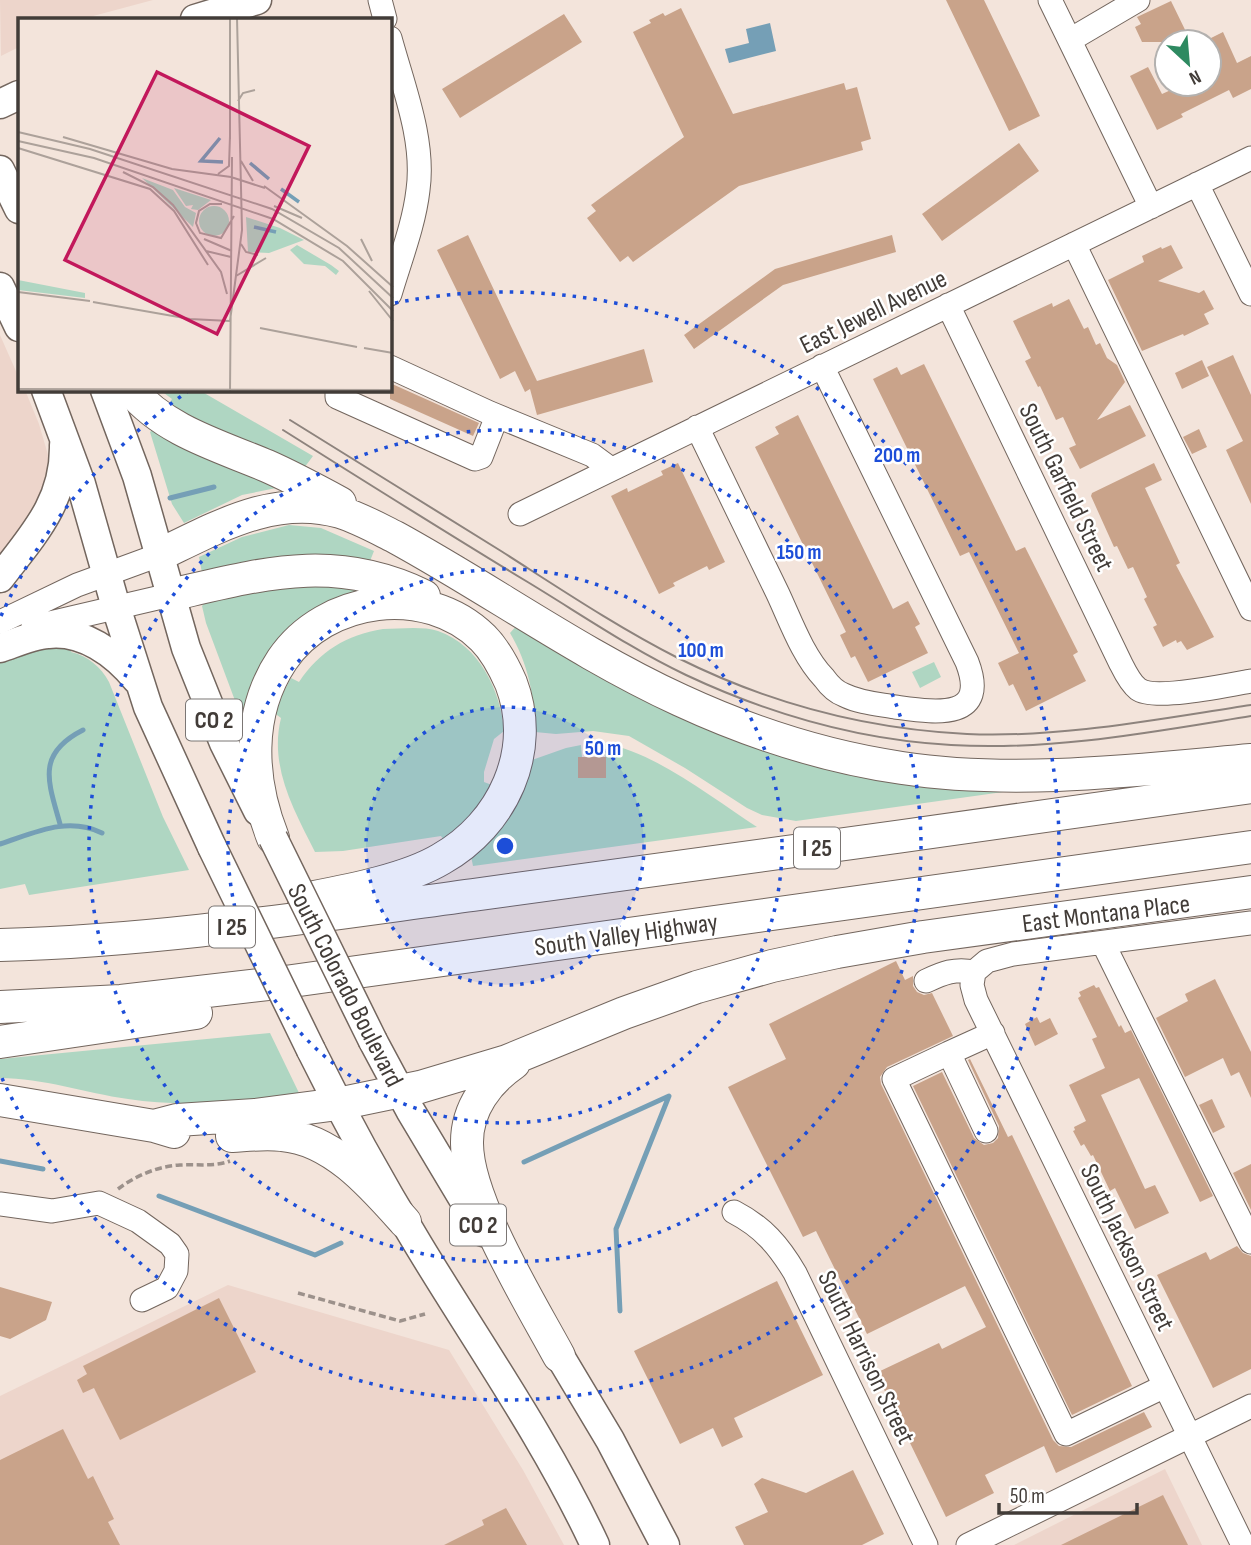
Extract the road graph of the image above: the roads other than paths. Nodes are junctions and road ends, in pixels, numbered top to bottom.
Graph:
1 (257, 0) edge
2 (380, 0) edge
3 (1050, 0) edge
4 (1138, 0) edge
5 (198, 18) edge
6 (385, 18) edge
7 (1070, 40) junction
8 (392, 45) edge
9 (18, 95) edge
10 (0, 104) edge
11 (1251, 158) edge
12 (0, 170) edge
13 (1197, 184) junction
14 (18, 207) edge
15 (1152, 207) junction
16 (1074, 244) junction
17 (0, 287) edge
18 (392, 287) edge
19 (1251, 294) edge
20 (948, 305) junction
21 (18, 325) edge
22 (822, 366) junction
23 (392, 368) edge
24 (48, 392) edge
25 (106, 392) edge
26 (133, 392) edge
27 (337, 392) edge
28 (497, 416) junction
29 (697, 427) junction
30 (62, 429) junction
31 (611, 469) junction
32 (520, 514) dead end
33 (395, 537) junction
34 (159, 555) junction
35 (106, 575) junction
36 (0, 578) edge
37 (170, 595) junction
38 (116, 607) junction
39 (1251, 609) edge
40 (0, 622) edge
41 (482, 636) junction
42 (0, 642) edge
43 (0, 648) edge
44 (1251, 681) edge
45 (140, 684) junction
46 (1251, 760) edge
47 (1251, 787) edge
48 (272, 838) junction
49 (1251, 847) edge
50 (1251, 892) edge
51 (1251, 924) edge
52 (645, 932) junction
53 (79, 941) junction
54 (1102, 943) junction
55 (0, 945) edge
56 (974, 972) junction
57 (926, 981) dead end
58 (0, 1007) edge
59 (993, 1034) junction
60 (567, 1036) junction
61 (0, 1042) edge
62 (950, 1054) junction
63 (400, 1092) junction
64 (0, 1100) edge
65 (338, 1104) junction
66 (154, 1126) junction
67 (986, 1131) dead end
68 (0, 1204) edge
69 (734, 1212) dead end
70 (405, 1222) junction
71 (1251, 1242) edge
72 (142, 1300) dead end
73 (559, 1356) junction
74 (1165, 1386) junction
75 (1251, 1406) edge
76 (1189, 1436) junction
77 (595, 1545) edge
78 (665, 1545) edge
79 (926, 1545) edge
80 (968, 1545) edge
81 (1243, 1545) edge

1 - 5 main road
2 - 6 street
3 - 7 street
4 - 7 street
7 - 15 street
8 - 18 street
9 - 10 main road
11 - 13 street, East Jewell Avenue
12 - 14 main road
13 - 15 street, East Jewell Avenue
13 - 19 street
15 - 16 street, East Jewell Avenue
16 - 20 street, East Jewell Avenue
16 - 39 street
17 - 21 main road
20 - 22 street, East Jewell Avenue
20 - 44 street, South Garfield Street
22 - 29 street, East Jewell Avenue
22 - 29 street
23 - 28 street
24 - 30 main road, CO 2
25 - 34 main road, South Colorado Boulevard / CO 2
26 - 33 highway
27 - 28 street
28 - 31 street
29 - 31 street, East Jewell Avenue
30 - 35 main road, CO 2
30 - 36 main road
31 - 32 street, East Jewell Avenue
33 - 34 highway
33 - 46 highway
34 - 35 street
34 - 37 main road, South Colorado Boulevard / CO 2
35 - 38 main road, CO 2
35 - 40 street
37 - 38 street
37 - 41 highway
37 - 48 main road, South Colorado Boulevard / CO 2
38 - 42 street
38 - 45 main road, CO 2
41 - 48 highway
41 - 53 highway
43 - 45 main road
45 - 65 main road, CO 2, bridge
47 - 53 highway, I 25
48 - 63 main road, South Colorado Boulevard / CO 2, bridge
49 - 52 highway, South Valley Highway / I 25
50 - 60 highway
51 - 54 street, East Montana Place
52 - 58 highway, South Valley Highway / I 25
52 - 61 highway
53 - 55 highway, I 25
54 - 56 street, East Montana Place
54 - 71 street
56 - 57 street
56 - 59 street, South Jackson Street
59 - 62 street
59 - 74 street, South Jackson Street
60 - 63 highway
60 - 73 highway
62 - 67 street
62 - 74 street
63 - 65 highway
63 - 73 main road, South Colorado Boulevard / CO 2
64 - 66 highway
65 - 66 highway
65 - 70 main road, CO 2
66 - 70 highway
68 - 72 street
69 - 79 street, South Harrison Street
70 - 77 main road, CO 2
73 - 78 main road, South Colorado Boulevard / CO 2
74 - 76 street, South Jackson Street
75 - 76 street
76 - 80 street
76 - 81 street, South Jackson Street

